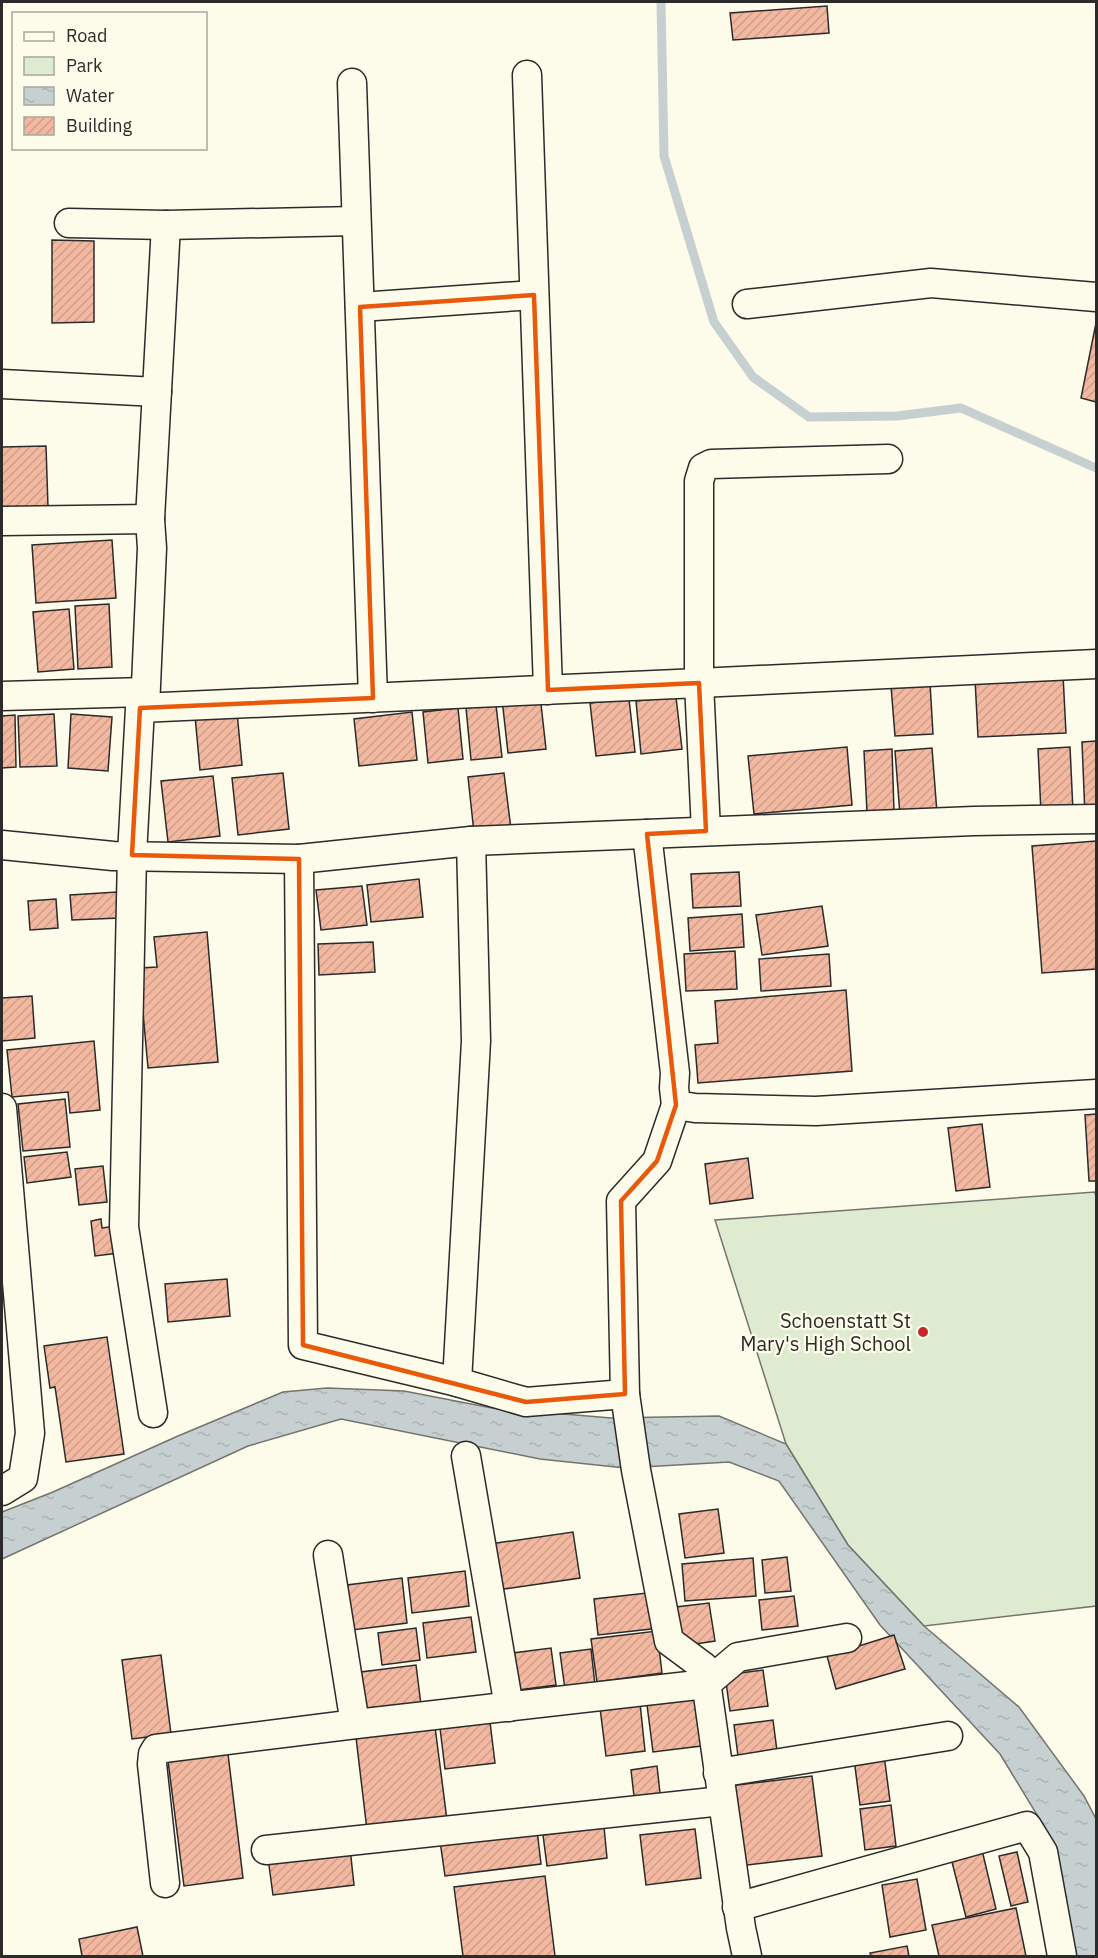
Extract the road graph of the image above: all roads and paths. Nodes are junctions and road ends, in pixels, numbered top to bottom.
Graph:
1 (527, 75) dead end
2 (352, 83) dead end
3 (356, 220) junction
4 (69, 223) dead end
5 (166, 225) junction
6 (534, 295) junction
7 (1096, 297) edge
8 (747, 304) dead end
9 (360, 307) junction
10 (2, 384) edge
11 (157, 392) junction
12 (888, 459) dead end
13 (150, 519) junction
14 (2, 521) edge
15 (1096, 664) edge
16 (699, 683) junction
17 (548, 690) junction
18 (2, 696) edge
19 (373, 698) junction
20 (145, 700) junction
21 (1096, 819) edge
22 (706, 831) junction
23 (647, 834) junction
24 (471, 841) junction
25 (2, 846) edge
26 (132, 855) junction
27 (299, 859) junction
28 (1096, 1094) edge
29 (676, 1105) junction
30 (2, 1108) edge
31 (457, 1382) junction
32 (627, 1406) junction
33 (153, 1413) dead end
34 (466, 1456) dead end
35 (2, 1491) edge
36 (328, 1555) dead end
37 (847, 1638) dead end
38 (706, 1684) junction
39 (509, 1707) junction
40 (355, 1724) junction
41 (948, 1736) dead end
42 (720, 1787) junction
43 (266, 1850) dead end
44 (165, 1883) dead end
45 (737, 1907) junction
46 (747, 1956) edge
47 (1062, 1956) edge

1 - 6 street
2 - 3 street
3 - 5 street
3 - 9 street
4 - 5 street
5 - 11 street
6 - 9 street
6 - 17 street
7 - 8 street
9 - 19 street
10 - 11 street
11 - 13 street
12 - 16 street
13 - 14 street
13 - 20 street
15 - 16 street
16 - 17 street
16 - 22 street
17 - 19 street
18 - 20 street
19 - 20 street
20 - 26 street
21 - 22 street
22 - 23 street
23 - 24 street
23 - 29 street
24 - 27 street
24 - 31 street
25 - 26 street
26 - 27 street
26 - 33 street
27 - 31 street
28 - 29 street
29 - 32 street
30 - 35 street
31 - 32 street
32 - 38 street
34 - 39 street
36 - 40 street
37 - 38 street
38 - 39 street
38 - 42 street
39 - 40 street
40 - 44 street
41 - 42 street
42 - 43 street
42 - 45 street
45 - 46 street
45 - 47 street

